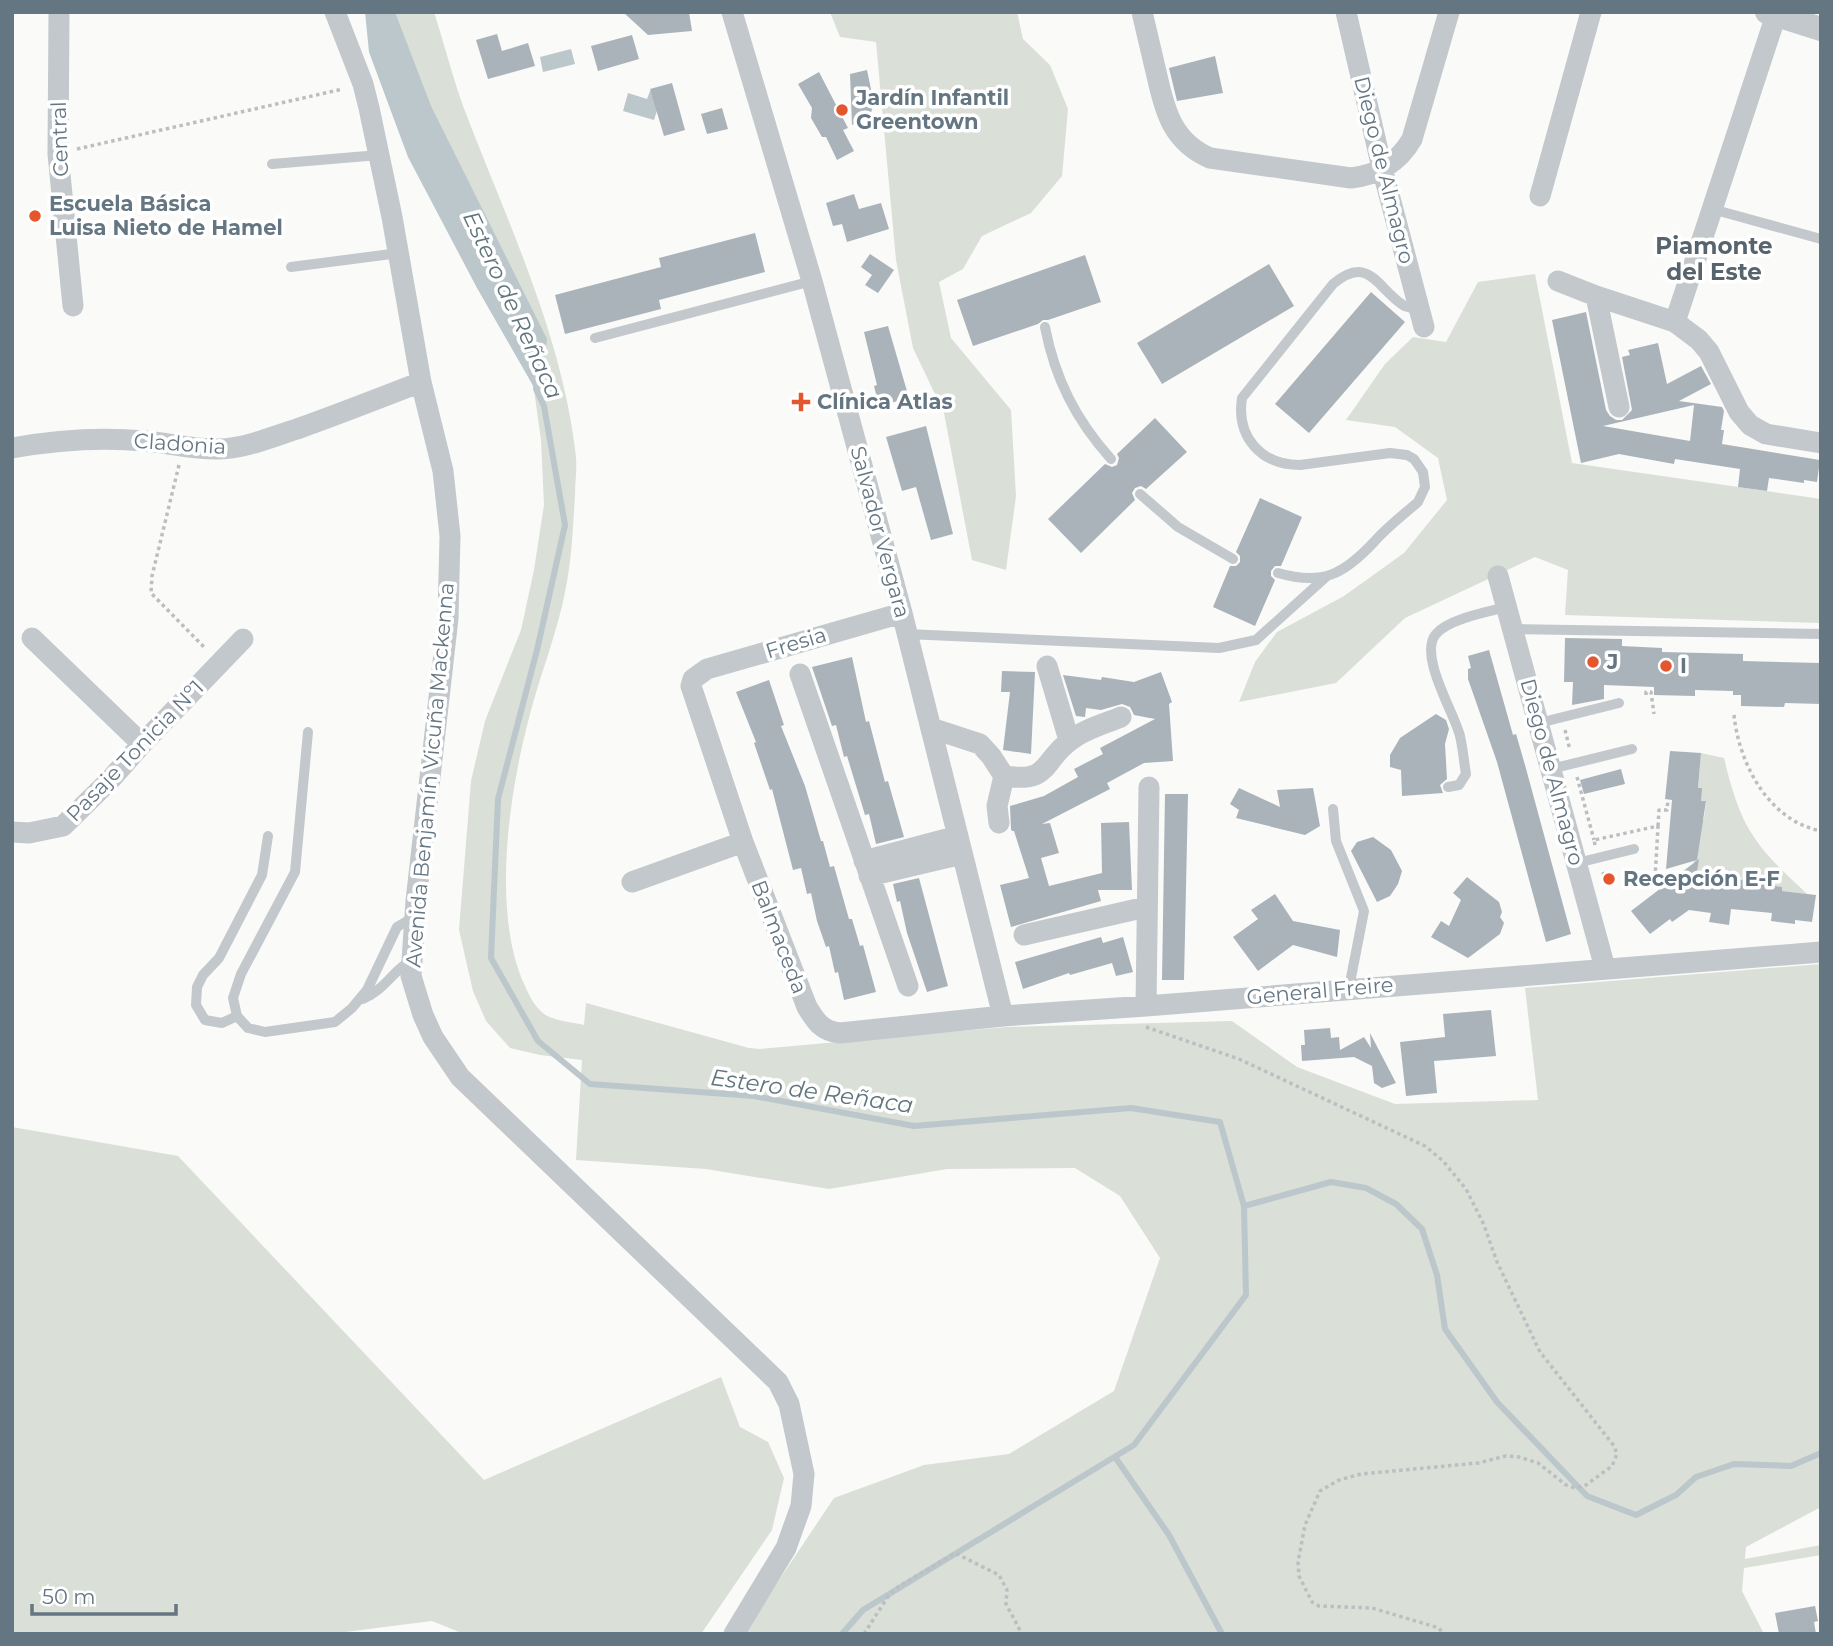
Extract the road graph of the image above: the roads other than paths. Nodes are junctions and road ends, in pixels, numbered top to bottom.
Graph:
1 (59, 12) edge
2 (335, 12) edge
3 (732, 12) edge
4 (1142, 12) edge
5 (1346, 12) edge
6 (1449, 12) edge
7 (1591, 12) edge
8 (1771, 14) edge
9 (1821, 29) edge
10 (379, 155) junction
11 (272, 163) dead end
12 (1382, 168) junction
13 (1540, 196) dead end
14 (1712, 209) junction
15 (1821, 239) edge
16 (399, 253) junction
17 (290, 267) dead end
18 (811, 281) junction
19 (1558, 281) dead end
20 (1596, 296) junction
21 (73, 306) dead end
22 (1422, 318) joint
23 (1675, 322) junction
24 (1045, 327) dead end
25 (595, 338) dead end
26 (421, 382) junction
27 (1619, 407) dead end
28 (1821, 443) edge
29 (12, 448) edge
30 (1111, 459) dead end
31 (1140, 494) dead end
32 (1233, 559) dead end
33 (1278, 573) dead end
34 (1327, 576) junction
35 (1498, 576) dead end
36 (1507, 607) junction
37 (902, 612) junction
38 (1513, 629) junction
39 (907, 634) junction
40 (1821, 634) edge
41 (32, 638) dead end
42 (243, 639) dead end
43 (1047, 666) dead end
44 (800, 674) dead end
45 (693, 679) joint
46 (1619, 703) dead end
47 (1121, 718) dead end
48 (1539, 723) junction
49 (931, 728) junction
50 (308, 732) dead end
51 (1069, 740) junction
52 (142, 744) junction
53 (1632, 749) dead end
54 (1551, 769) junction
55 (1004, 776) junction
56 (1149, 787) dead end
57 (1448, 787) dead end
58 (1333, 809) dead end
59 (999, 823) dead end
60 (12, 832) edge
61 (268, 836) dead end
62 (743, 842) junction
63 (960, 844) junction
64 (1633, 849) dead end
65 (1577, 863) junction
66 (867, 868) junction
67 (632, 882) dead end
68 (1146, 907) junction
69 (415, 917) junction
70 (1024, 935) dead end
71 (1821, 952) edge
72 (412, 960) junction
73 (1605, 968) junction
74 (908, 986) dead end
75 (1349, 988) junction
76 (360, 1000) junction
77 (1143, 1015) junction
78 (237, 1016) junction
79 (1003, 1016) junction
80 (821, 1028) joint
81 (734, 1634) edge

1 - 21 street, Central
2 - 10 street, Avenida Benjamín Vicuña Mackenna
3 - 18 street, Salvador Vergara
4 - 12 street
5 - 12 street, Diego de Almagro
6 - 12 street
7 - 13 street
8 - 9 street
8 - 14 street
10 - 11 lane
10 - 16 street, Avenida Benjamín Vicuña Mackenna
12 - 22 street, Diego de Almagro
14 - 15 lane
14 - 23 street
16 - 17 lane
16 - 26 street, Avenida Benjamín Vicuña Mackenna
18 - 25 lane
18 - 37 street, Salvador Vergara
19 - 20 street
20 - 23 street
20 - 27 street
22 - 34 lane
23 - 28 street
24 - 30 lane
26 - 29 street, Cladonia
26 - 69 street, Avenida Benjamín Vicuña Mackenna
31 - 32 lane
33 - 34 lane
34 - 39 lane
35 - 36 street, Diego de Almagro
36 - 38 street, Diego de Almagro
36 - 57 lane
37 - 39 street, Salvador Vergara
37 - 45 street, Fresia
38 - 40 lane
38 - 48 street, Diego de Almagro
39 - 49 street, Salvador Vergara
41 - 52 street
42 - 52 street, Pasaje Tonicia Nº1
43 - 51 street
44 - 66 street
45 - 62 street, Balmaceda
46 - 48 lane
47 - 51 street
48 - 54 street, Diego de Almagro
49 - 55 street
49 - 63 street, Salvador Vergara
50 - 78 lane
51 - 55 street
52 - 60 street, Pasaje Tonicia Nº1
53 - 54 lane
54 - 65 street, Diego de Almagro
55 - 59 street
56 - 68 street
58 - 75 lane
61 - 78 lane
62 - 67 street
62 - 80 street, Balmaceda
63 - 66 street
63 - 79 street, Salvador Vergara
64 - 65 lane
65 - 73 street, Diego de Almagro
66 - 74 street
68 - 70 street
68 - 77 street
69 - 72 street, Avenida Benjamín Vicuña Mackenna
69 - 76 lane
71 - 73 street, General Freire
72 - 76 lane
72 - 81 street, Avenida Benjamín Vicuña Mackenna
73 - 75 street, General Freire
75 - 77 street, General Freire
76 - 78 lane
77 - 79 street, General Freire
79 - 80 street, General Freire

